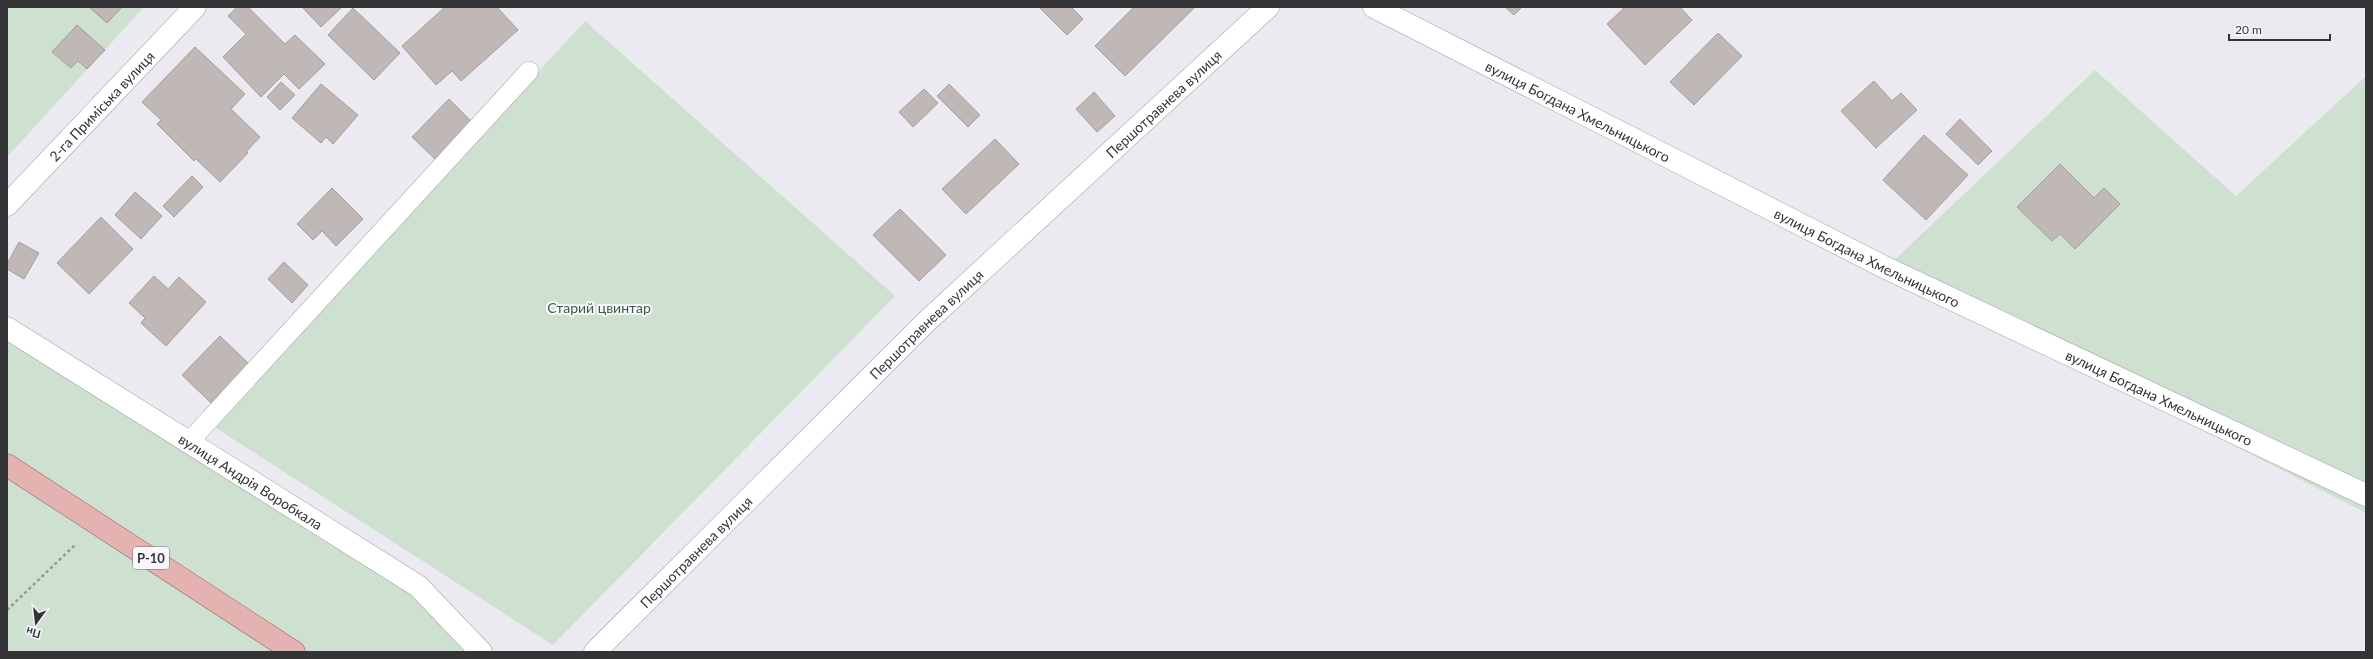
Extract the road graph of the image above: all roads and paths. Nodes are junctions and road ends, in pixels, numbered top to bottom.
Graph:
1 (195, 7) edge
2 (1268, 7) edge
3 (1374, 7) edge
4 (530, 71) dead end
5 (7, 205) edge
6 (7, 328) edge
7 (188, 443) junction
8 (7, 466) edge
9 (2366, 496) edge
10 (98, 523) junction
11 (7, 610) edge
12 (294, 652) edge
13 (481, 652) edge
14 (595, 652) edge

1 - 5 street, 2-га Приміська вулиця
2 - 14 street, Першотравнева вулиця
3 - 9 street, вулиця Богдана Хмельницького
4 - 7 lane
6 - 7 street, вулиця Андрія Воробкала
7 - 13 street, вулиця Андрія Воробкала
8 - 10 main road, Р-10
10 - 11 path
10 - 12 main road, Р-10

